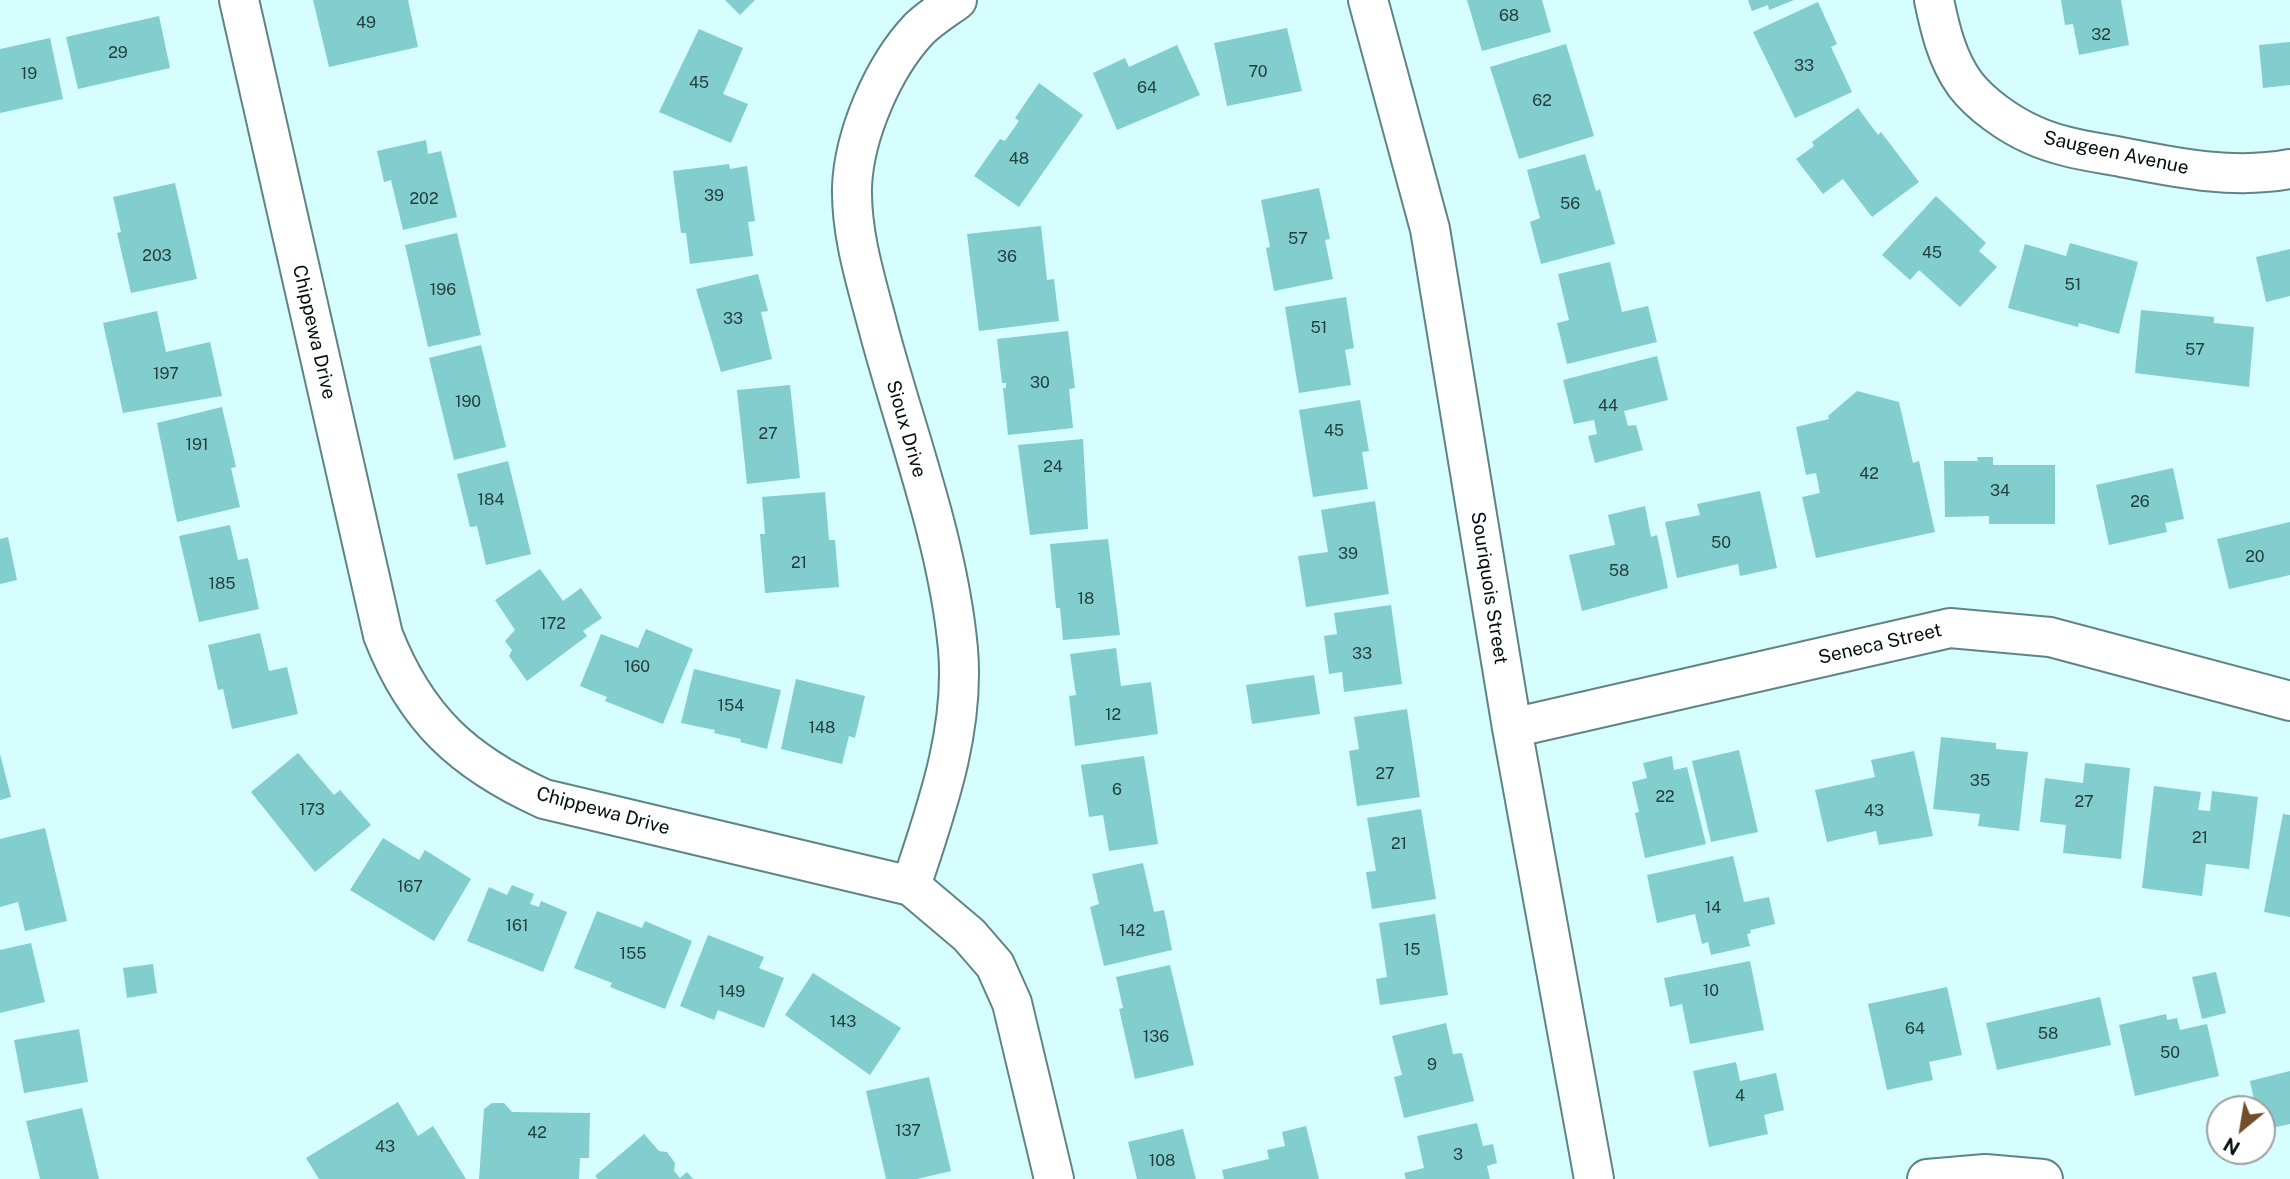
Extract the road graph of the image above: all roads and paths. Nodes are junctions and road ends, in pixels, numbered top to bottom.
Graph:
1 (239, 0) edge
2 (957, 0) edge
3 (1368, 0) edge
4 (1934, 0) edge
5 (2290, 169) edge
6 (2290, 701) edge
7 (1512, 728) junction
8 (911, 886) junction
9 (1054, 1179) edge
10 (1594, 1179) edge
11 (1927, 1179) edge
12 (2043, 1179) edge

1 - 8 street, Chippewa Drive
2 - 8 street, Sioux Drive
3 - 7 street, Souriquois Street
4 - 5 street, Saugeen Avenue
6 - 7 street, Seneca Street
7 - 10 street, Souriquois Street
8 - 9 street, Chippewa Drive
11 - 12 street

